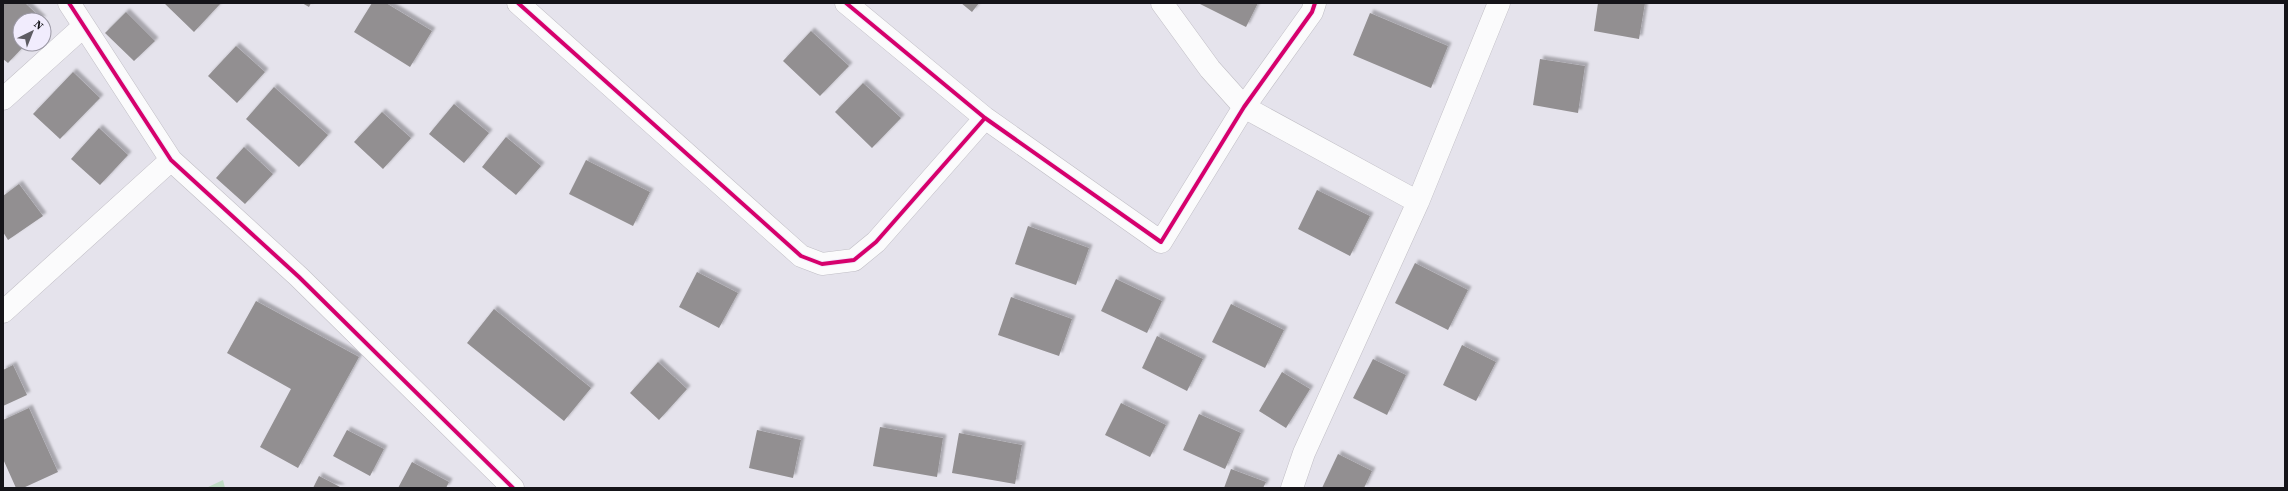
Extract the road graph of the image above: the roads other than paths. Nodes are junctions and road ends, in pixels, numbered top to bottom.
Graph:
1 (70, 3) edge
2 (518, 3) edge
3 (846, 3) edge
4 (1162, 3) edge
5 (1315, 3) edge
6 (1499, 3) edge
7 (84, 26) junction
8 (3, 99) edge
9 (1244, 107) junction
10 (985, 118) junction
11 (172, 160) junction
12 (1418, 202) junction
13 (3, 312) edge
14 (513, 488) edge
15 (1292, 488) edge

1 - 7 street
2 - 10 street
3 - 10 street
4 - 9 street
5 - 9 street
6 - 12 street
7 - 8 street
7 - 11 street
9 - 10 street
9 - 12 street
11 - 13 street
11 - 14 street
12 - 15 street

